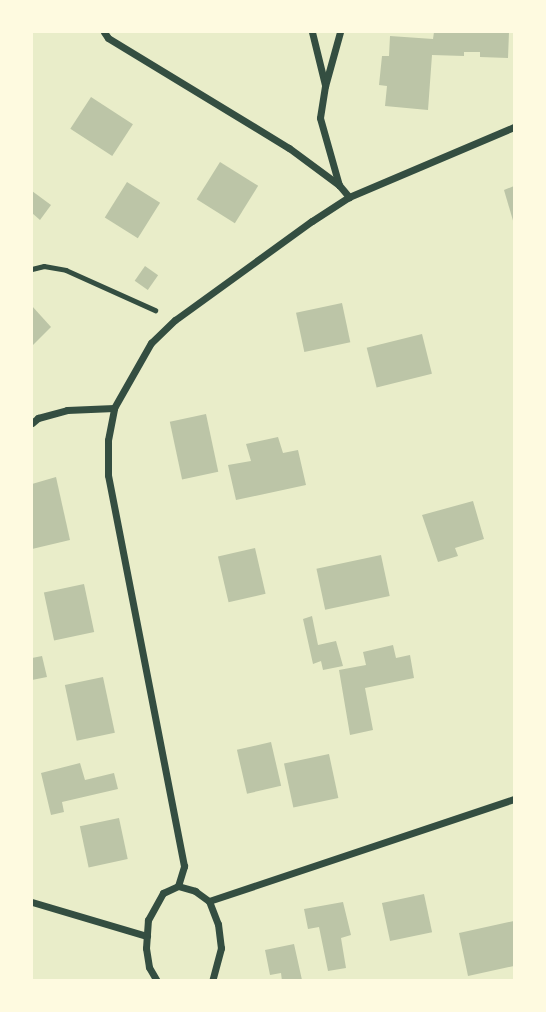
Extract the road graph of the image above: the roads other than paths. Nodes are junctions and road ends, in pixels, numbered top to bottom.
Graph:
1 (104, 32) edge
2 (312, 32) edge
3 (340, 32) edge
4 (325, 86) junction
5 (514, 127) edge
6 (339, 185) junction
7 (349, 197) junction
8 (114, 408) junction
9 (32, 423) edge
10 (514, 799) edge
11 (178, 886) junction
12 (209, 901) junction
13 (32, 902) edge
14 (147, 936) junction
15 (157, 981) edge
16 (212, 981) edge

1 - 6 street
2 - 4 street
3 - 4 street
4 - 6 street
5 - 7 street
6 - 7 street
7 - 8 street
8 - 9 street
8 - 11 street
10 - 12 street
11 - 12 street
11 - 14 street
12 - 16 street
13 - 14 street
14 - 15 street

